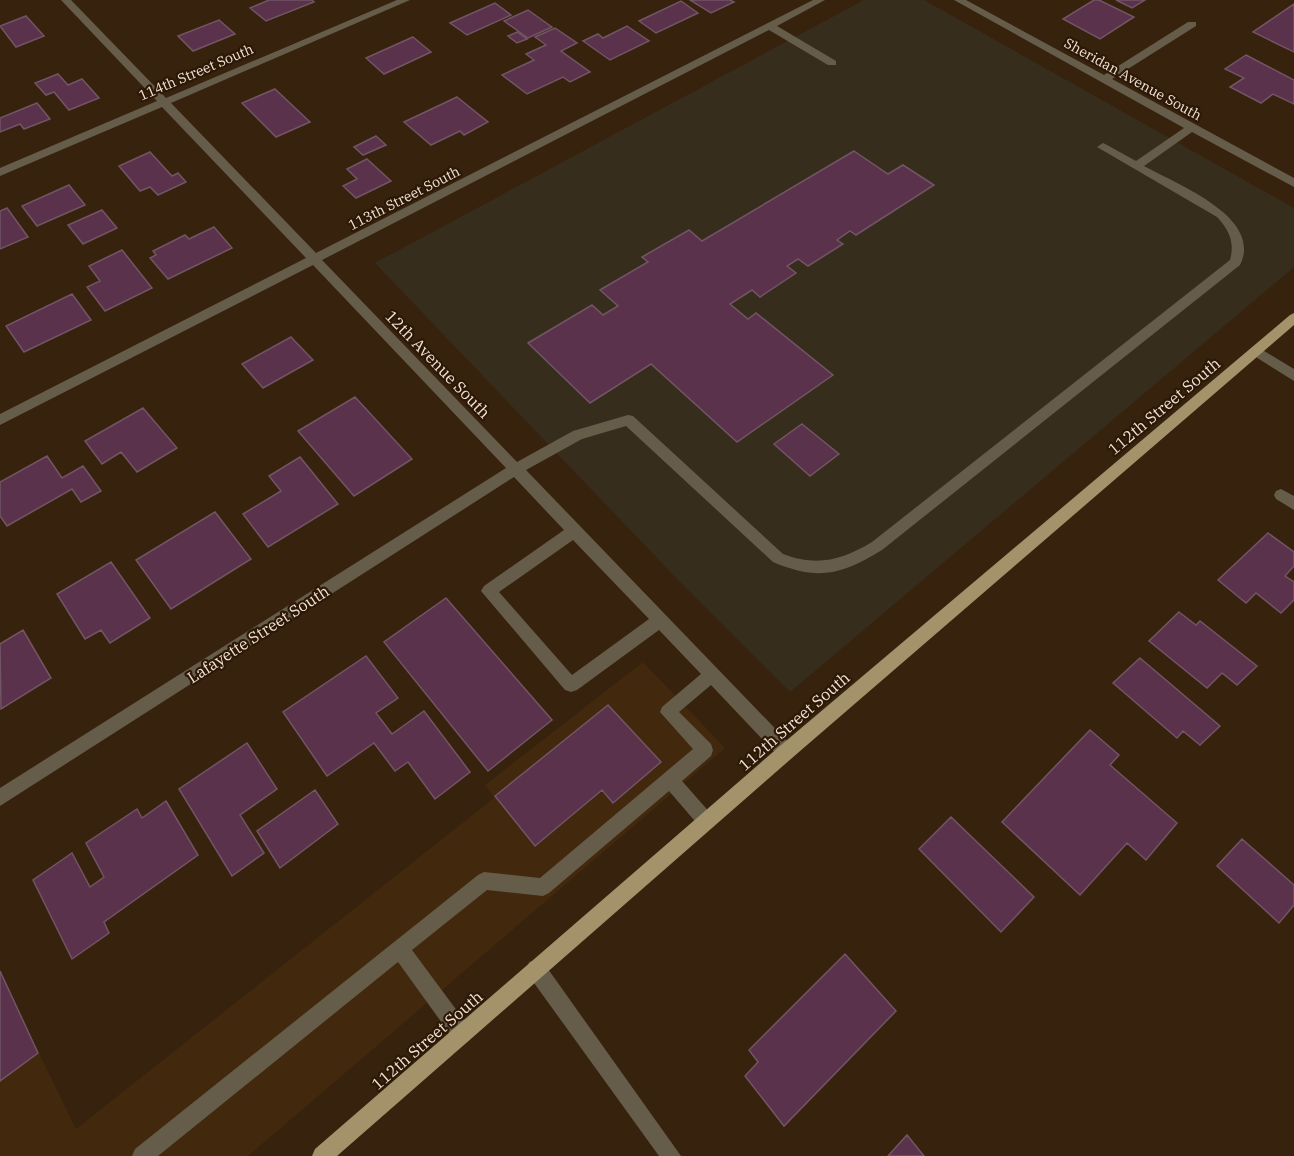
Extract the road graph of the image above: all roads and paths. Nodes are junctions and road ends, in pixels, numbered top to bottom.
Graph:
1 (66, 0) edge
2 (405, 0) edge
3 (820, 0) edge
4 (958, 0) edge
5 (1192, 24) dead end
6 (770, 26) junction
7 (832, 63) dead end
8 (1103, 81) junction
9 (164, 102) junction
10 (1191, 128) junction
11 (1103, 147) dead end
12 (1136, 166) junction
13 (0, 172) edge
14 (1294, 183) edge
15 (315, 260) junction
16 (1294, 318) edge
17 (1256, 351) junction
18 (1294, 376) edge
19 (0, 420) edge
20 (516, 469) junction
21 (1281, 495) dead end
22 (1294, 504) edge
23 (574, 531) junction
24 (660, 620) junction
25 (712, 674) junction
26 (786, 752) junction
27 (670, 780) junction
28 (0, 798) edge
29 (706, 821) junction
30 (400, 949) junction
31 (536, 969) junction
32 (462, 1034) junction
33 (142, 1156) edge
34 (322, 1156) edge
35 (671, 1156) edge

1 - 9 street, 12th Avenue South
2 - 9 street, 114th Street South
3 - 6 street, 113th Street South
4 - 8 street, Sheridan Avenue South
5 - 8 street
6 - 7 street
6 - 15 street, 113th Street South
8 - 10 street, Sheridan Avenue South
9 - 13 street, 114th Street South
9 - 15 street, 12th Avenue South
10 - 12 street
10 - 14 street, Sheridan Avenue South
11 - 12 street
12 - 20 street, Lafayette Street South
15 - 19 street, 113th Street South
15 - 20 street, 12th Avenue South
16 - 17 main road, 112th Street South
17 - 18 street
17 - 26 main road, 112th Street South
20 - 23 street, 12th Avenue South
20 - 28 street, Lafayette Street South
21 - 22 street
23 - 24 street, 12th Avenue South
23 - 24 street
24 - 25 street, 12th Avenue South
25 - 26 street, 12th Avenue South
25 - 27 street
26 - 29 main road, 112th Street South
27 - 29 street
27 - 30 street
29 - 31 main road, 112th Street South
30 - 32 street
30 - 33 street
31 - 32 main road, 112th Street South
31 - 35 street
32 - 34 main road, 112th Street South

